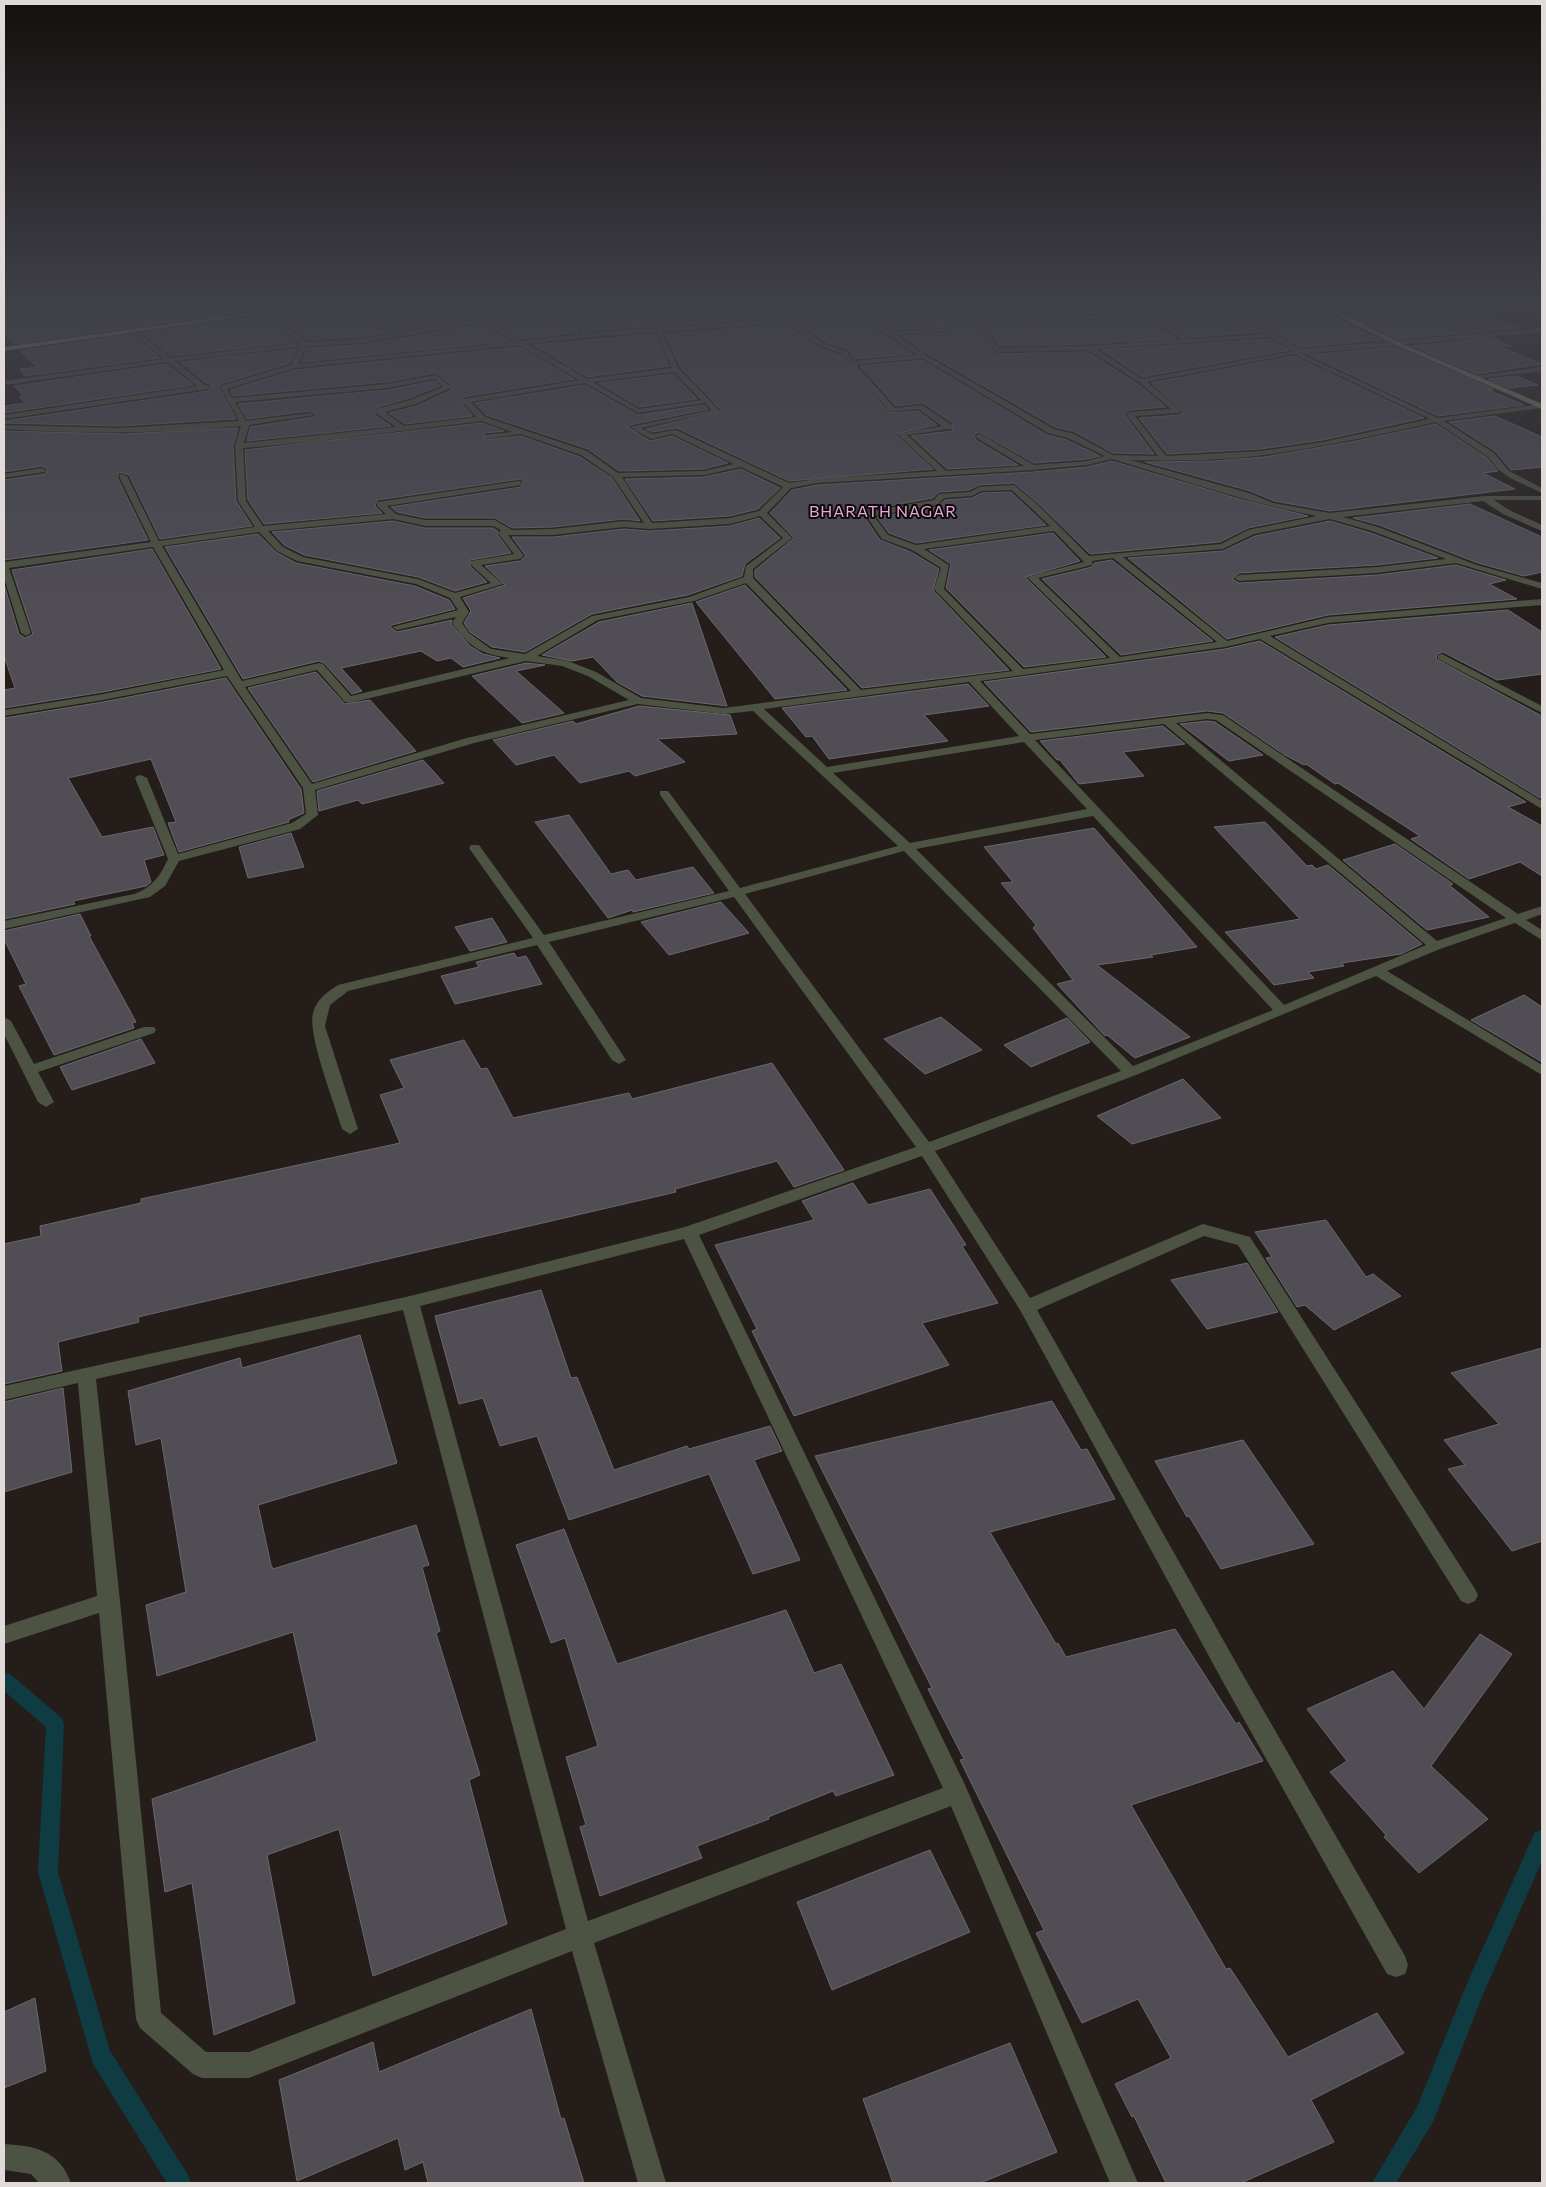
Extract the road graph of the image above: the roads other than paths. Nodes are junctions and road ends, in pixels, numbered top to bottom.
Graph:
1 (77, 406) edge
2 (234, 406) edge
3 (398, 406) edge
4 (470, 406) edge
5 (629, 406) edge
6 (672, 406) edge
7 (711, 406) edge
8 (889, 406) edge
9 (1008, 406) edge
10 (1172, 406) edge
11 (1408, 406) edge
12 (1542, 407) edge
13 (310, 416) dead end
14 (4, 417) edge
15 (482, 419) junction
16 (1437, 420) junction
17 (245, 425) junction
18 (4, 427) edge
19 (403, 429) junction
20 (522, 432) junction
21 (980, 436) dead end
22 (488, 437) dead end
23 (239, 446) junction
24 (1112, 458) junction
25 (1164, 458) junction
26 (740, 465) junction
27 (1033, 468) junction
28 (42, 470) dead end
29 (945, 474) junction
30 (616, 475) junction
31 (4, 476) edge
32 (123, 476) dead end
33 (518, 483) dead end
34 (788, 486) junction
35 (1542, 491) edge
36 (1485, 498) junction
37 (1542, 498) edge
38 (762, 514) junction
39 (394, 516) junction
40 (1330, 516) junction
41 (650, 526) junction
42 (1056, 528) junction
43 (1542, 528) edge
44 (261, 529) junction
45 (502, 533) junction
46 (156, 544) junction
47 (915, 548) junction
48 (1115, 555) junction
49 (1087, 559) junction
50 (1458, 561) junction
51 (4, 565) edge
52 (1240, 578) dead end
53 (748, 579) junction
54 (1542, 586) edge
55 (454, 596) junction
56 (1542, 602) edge
57 (464, 612) junction
58 (397, 627) dead end
59 (26, 633) dead end
60 (1262, 635) junction
61 (1225, 644) junction
62 (528, 657) junction
63 (1442, 657) dead end
64 (1118, 660) junction
65 (230, 672) junction
66 (1021, 673) junction
67 (973, 680) junction
68 (239, 685) junction
69 (859, 694) junction
70 (638, 701) junction
71 (755, 707) junction
72 (1542, 710) edge
73 (4, 713) edge
74 (1168, 722) junction
75 (1026, 738) junction
76 (825, 771) junction
77 (141, 778) dead end
78 (309, 788) junction
79 (664, 793) dead end
80 (1542, 806) edge
81 (1093, 812) junction
82 (907, 847) junction
83 (476, 848) dead end
84 (174, 860) junction
85 (739, 892) junction
86 (1542, 910) edge
87 (1516, 919) junction
88 (4, 925) edge
89 (1542, 936) edge
90 (541, 940) junction
91 (1435, 946) junction
92 (1377, 971) junction
93 (1282, 1011) junction
94 (4, 1021) edge
95 (149, 1030) dead end
96 (619, 1060) dead end
97 (30, 1070) junction
98 (1542, 1071) edge
99 (1130, 1072) junction
100 (46, 1102) dead end
101 (350, 1129) dead end
102 (926, 1149) junction
103 (688, 1232) junction
104 (410, 1302) junction
105 (1027, 1307) junction
106 (86, 1373) junction
107 (4, 1393) edge
108 (1468, 1595) dead end
109 (110, 1601) junction
110 (4, 1635) edge
111 (957, 1794) junction
112 (580, 1936) junction
113 (1396, 1965) dead end
114 (4, 2157) edge
115 (57, 2183) edge
116 (652, 2183) edge
117 (1124, 2183) edge

1 - 14 street
2 - 17 street
3 - 19 street
4 - 15 street
5 - 6 street
7 - 26 street
8 - 29 street
9 - 24 street
10 - 25 street
11 - 16 street
12 - 16 street
13 - 17 street
15 - 19 street
15 - 20 street
16 - 25 street
16 - 35 street
17 - 18 street
17 - 23 street
19 - 23 street
20 - 22 street
20 - 30 street
21 - 27 street
23 - 44 street
24 - 25 street
24 - 27 street
24 - 40 street
26 - 30 street
26 - 34 street
27 - 29 street
28 - 31 street
29 - 34 street
30 - 41 street
32 - 46 street
33 - 39 street
34 - 38 street
36 - 37 street
36 - 40 street
36 - 43 street
38 - 41 street
38 - 53 street
39 - 44 street
39 - 45 street
40 - 48 street
40 - 50 street
41 - 45 street
42 - 47 street
42 - 47 street
42 - 49 street
44 - 46 street
44 - 55 street
45 - 55 street
46 - 51 street
46 - 65 street
47 - 66 street
48 - 49 street
48 - 61 street
49 - 64 street
50 - 52 street
50 - 54 street
51 - 59 street
53 - 62 street
53 - 69 street
55 - 57 street
56 - 60 street
57 - 58 street
57 - 62 street
60 - 61 street
60 - 80 street
61 - 64 street
62 - 68 street
62 - 70 street
63 - 72 street
64 - 66 street
65 - 68 street
65 - 73 street
66 - 67 street
67 - 69 street
67 - 75 street
68 - 78 street
69 - 71 street
70 - 71 street
70 - 78 street
71 - 76 street
74 - 75 street
74 - 87 street
74 - 91 street
75 - 76 street
75 - 81 street
76 - 82 street
77 - 84 street
78 - 84 street
79 - 85 street
81 - 82 street
81 - 93 street
82 - 85 street
82 - 99 street
83 - 90 street
84 - 88 street
85 - 90 street
85 - 102 street
86 - 87 street
87 - 89 street
87 - 91 street
90 - 96 street
90 - 101 street
91 - 92 street
92 - 93 street
92 - 98 street
93 - 99 street
94 - 97 street
95 - 97 street
97 - 100 street
99 - 102 street
102 - 103 street
102 - 105 street
103 - 104 street
103 - 111 street
104 - 106 street
104 - 112 street
105 - 108 street
105 - 113 street
106 - 107 street
106 - 109 street
109 - 110 street
109 - 112 street
111 - 112 street
111 - 117 street
112 - 116 street
114 - 115 street

